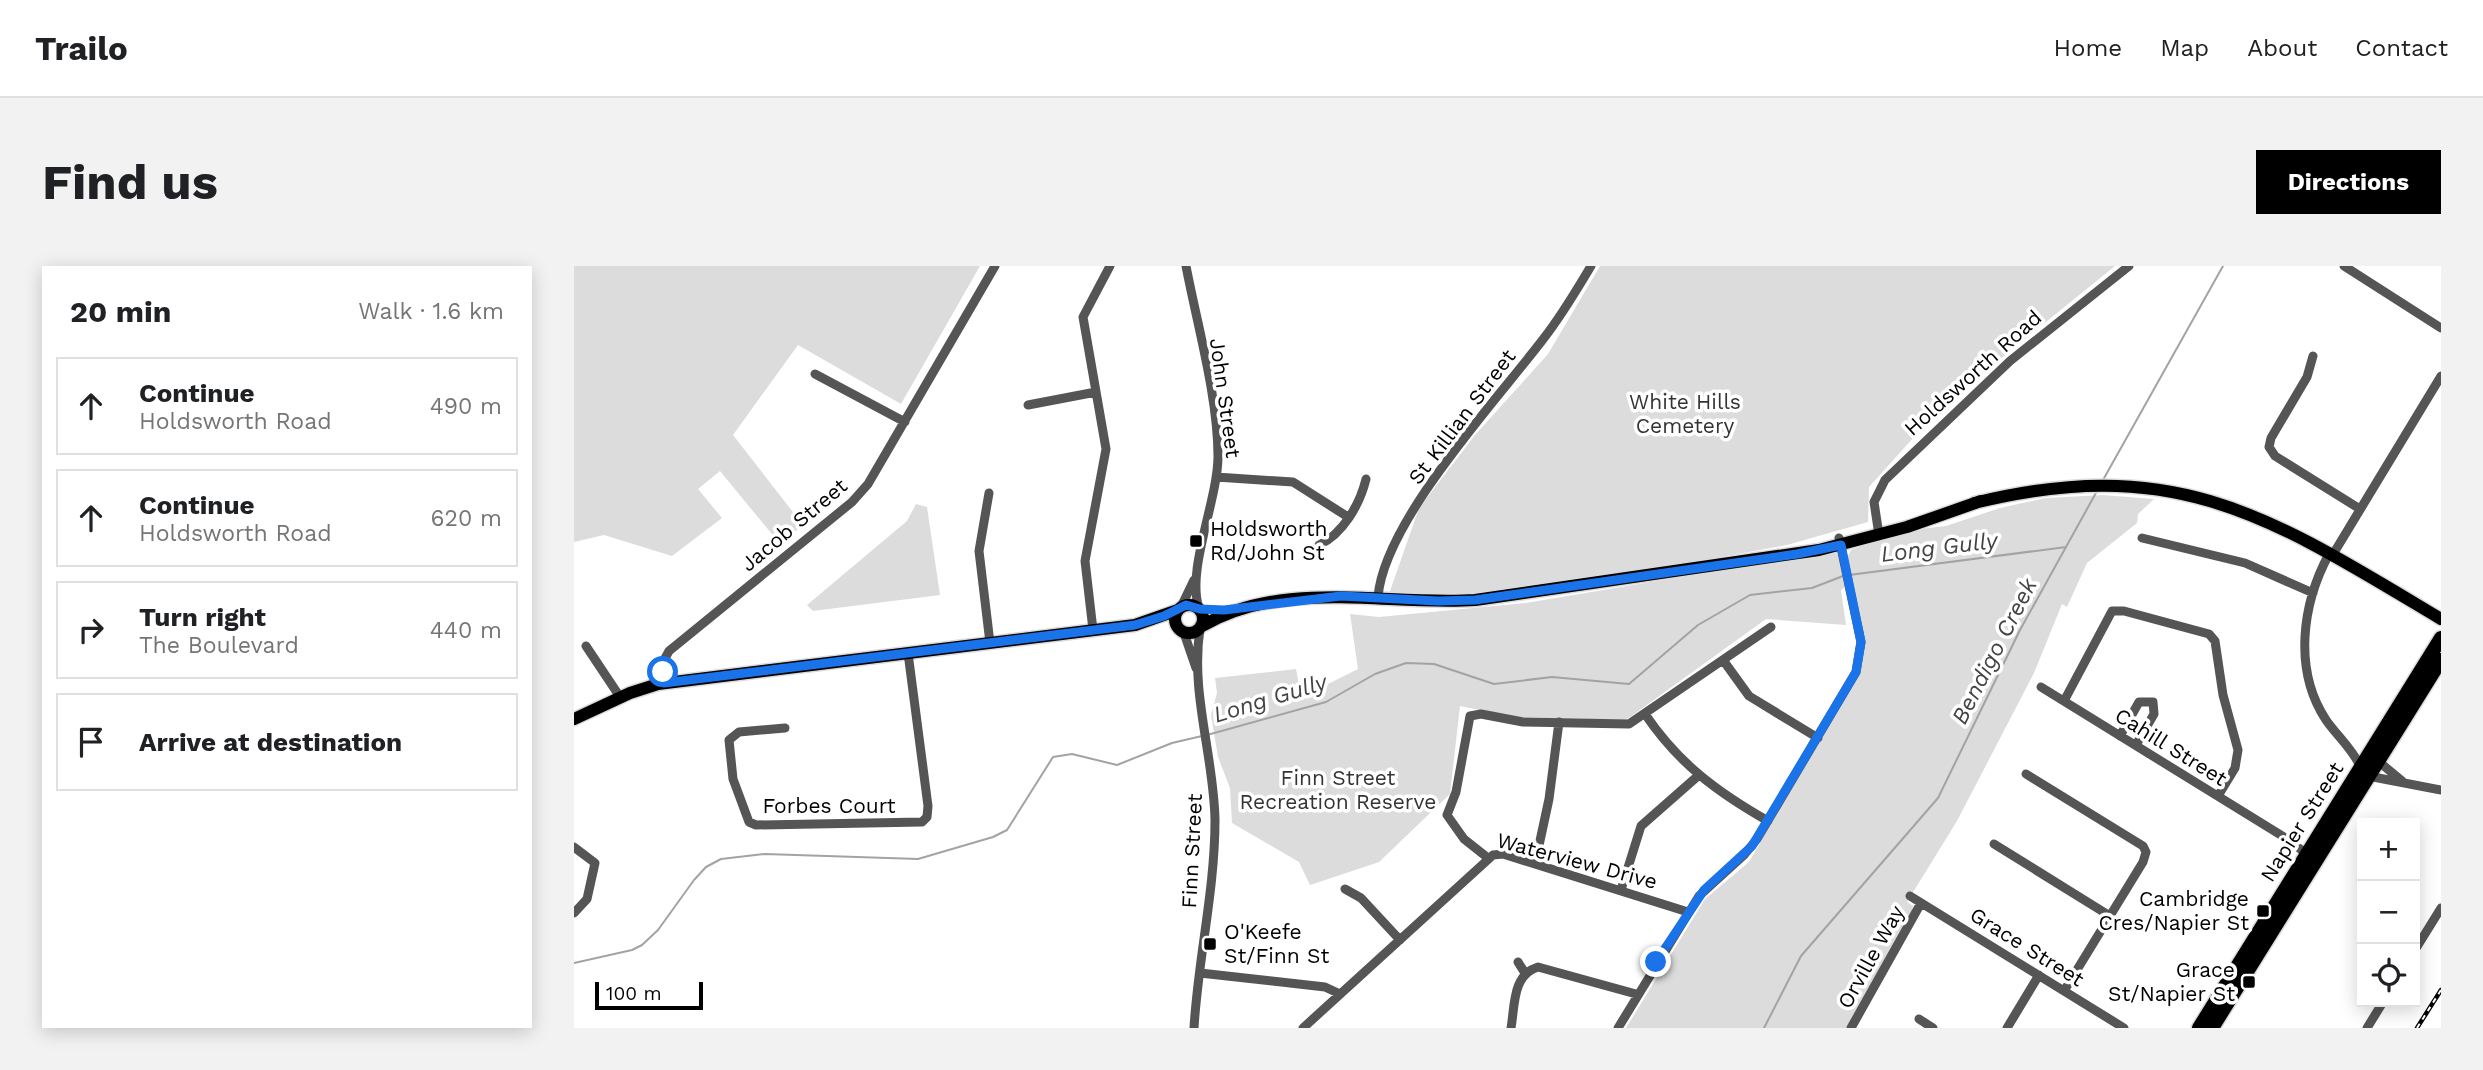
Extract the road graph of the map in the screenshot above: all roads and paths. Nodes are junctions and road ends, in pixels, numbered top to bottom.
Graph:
1 (995, 266) edge
2 (1110, 266) edge
3 (1186, 266) edge
4 (1591, 266) edge
5 (2129, 266) edge
6 (2344, 266) edge
7 (2437, 322) edge
8 (2441, 328) edge
9 (2313, 356) dead end
10 (815, 374) dead end
11 (2441, 376) edge
12 (1096, 392) junction
13 (1028, 405) dead end
14 (905, 422) junction
15 (1216, 477) junction
16 (1366, 479) dead end
17 (989, 493) dead end
18 (2360, 509) junction
19 (1348, 517) junction
20 (1878, 531) junction
21 (2142, 538) dead end
22 (1840, 541) junction
23 (1319, 545) dead end
24 (2330, 555) junction
25 (1196, 575) junction
26 (2313, 593) junction
27 (1378, 597) junction
28 (1180, 608) junction
29 (1251, 608) junction
30 (1199, 609) junction
31 (2441, 619) edge
32 (1135, 625) junction
33 (1771, 627) dead end
34 (1201, 628) junction
35 (2441, 628) edge
36 (1093, 630) junction
37 (1182, 631) junction
38 (2441, 638) edge
39 (989, 643) junction
40 (586, 646) dead end
41 (908, 653) junction
42 (1723, 660) junction
43 (2441, 660) edge
44 (1199, 676) junction
45 (664, 683) junction
46 (2040, 687) dead end
47 (620, 697) junction
48 (2064, 701) junction
49 (1645, 714) junction
50 (574, 719) edge
51 (1559, 722) junction
52 (785, 728) dead end
53 (2120, 736) junction
54 (2338, 736) junction
55 (1818, 738) junction
56 (2136, 746) junction
57 (2374, 756) junction
58 (2365, 772) junction
59 (2026, 774) dead end
60 (1699, 775) junction
61 (2409, 785) junction
62 (2441, 790) edge
63 (2358, 793) junction
64 (2218, 796) junction
65 (1768, 821) junction
66 (2284, 837) junction
67 (1994, 844) dead end
68 (574, 847) edge
69 (2311, 848) junction
70 (1488, 858) junction
71 (1535, 864) junction
72 (1345, 889) dead end
73 (1621, 890) junction
74 (1910, 896) dead end
75 (1921, 903) junction
76 (2441, 908) edge
77 (1688, 912) junction
78 (574, 913) edge
79 (2110, 916) junction
80 (1400, 940) junction
81 (2419, 944) edge
82 (1518, 962) dead end
83 (1525, 972) junction
84 (1200, 973) junction
85 (2245, 974) junction
86 (2039, 975) junction
87 (2064, 991) junction
88 (1340, 994) junction
89 (1636, 994) junction
90 (2380, 1007) edge
91 (1919, 1019) dead end
92 (2205, 1027) edge
93 (1195, 1028) edge
94 (1303, 1028) edge
95 (1511, 1028) edge
96 (1618, 1028) edge
97 (1851, 1028) edge
98 (1934, 1028) edge
99 (2007, 1028) edge
100 (2124, 1028) edge
101 (2367, 1028) edge

1 - 14 street, Jacob Street
2 - 12 street
3 - 15 street, John Street
4 - 27 street, St Killian Street
5 - 20 street, Holdsworth Road
6 - 7 street
7 - 8 street
9 - 18 street
10 - 14 street
11 - 18 street
12 - 13 street
12 - 36 street
14 - 45 street, Jacob Street
15 - 19 street
15 - 25 street, John Street
16 - 19 street
17 - 39 street
18 - 24 street
19 - 23 street
20 - 22 main road
20 - 24 main road
21 - 26 street
22 - 27 main road
22 - 55 street
24 - 26 street
24 - 31 main road
24 - 35 main road
25 - 28 street, John Street
25 - 30 street, John Street
26 - 54 street
27 - 29 main road
28 - 30 main road
28 - 32 main road
28 - 37 main road
29 - 30 main road
29 - 34 main road
30 - 34 main road
32 - 36 main road
32 - 37 main road
33 - 42 street, Waterview Drive
34 - 37 main road
34 - 44 street, Finn Street
36 - 39 main road
37 - 44 street, Finn Street
38 - 57 highway, Napier Street
39 - 41 main road
40 - 47 street
41 - 45 main road
41 - 52 street, Forbes Court
42 - 49 street, Waterview Drive
42 - 55 street
43 - 57 highway, Napier Street
44 - 84 street, Finn Street
45 - 47 main road
46 - 48 street, Cahill Street
47 - 50 main road
48 - 53 street, Cahill Street
48 - 64 street
49 - 51 street, Waterview Drive
49 - 60 street
51 - 70 street, Waterview Drive
51 - 71 street
53 - 56 street, Cahill Street
53 - 56 street
54 - 57 street
54 - 58 street
55 - 65 street
56 - 64 street, Cahill Street
57 - 58 highway, Napier Street
57 - 61 street
58 - 61 street
58 - 63 highway, Napier Street
58 - 69 highway, Napier Street
59 - 79 street
60 - 65 street
60 - 73 street
61 - 62 street
63 - 69 highway
63 - 85 highway, Napier Street
64 - 66 street, Cahill Street
65 - 77 street
66 - 69 street, Cahill Street
66 - 69 street, Cahill Street
67 - 79 street
68 - 78 street
69 - 92 highway, Napier Street
70 - 71 street, Waterview Drive
70 - 80 street
71 - 73 street, Waterview Drive
72 - 80 street
73 - 77 street, Waterview Drive
74 - 75 street, Grace Street
75 - 86 street, Grace Street
75 - 97 street, Orville Way
76 - 81 street
77 - 89 street
79 - 87 street
80 - 88 street
82 - 83 street
83 - 89 street
83 - 95 street
84 - 88 street
84 - 93 street, Finn Street
85 - 92 highway, Napier Street
85 - 92 highway
86 - 87 street, Grace Street
86 - 99 street
87 - 100 street, Grace Street
88 - 94 street
89 - 96 street
90 - 101 street
91 - 98 street

